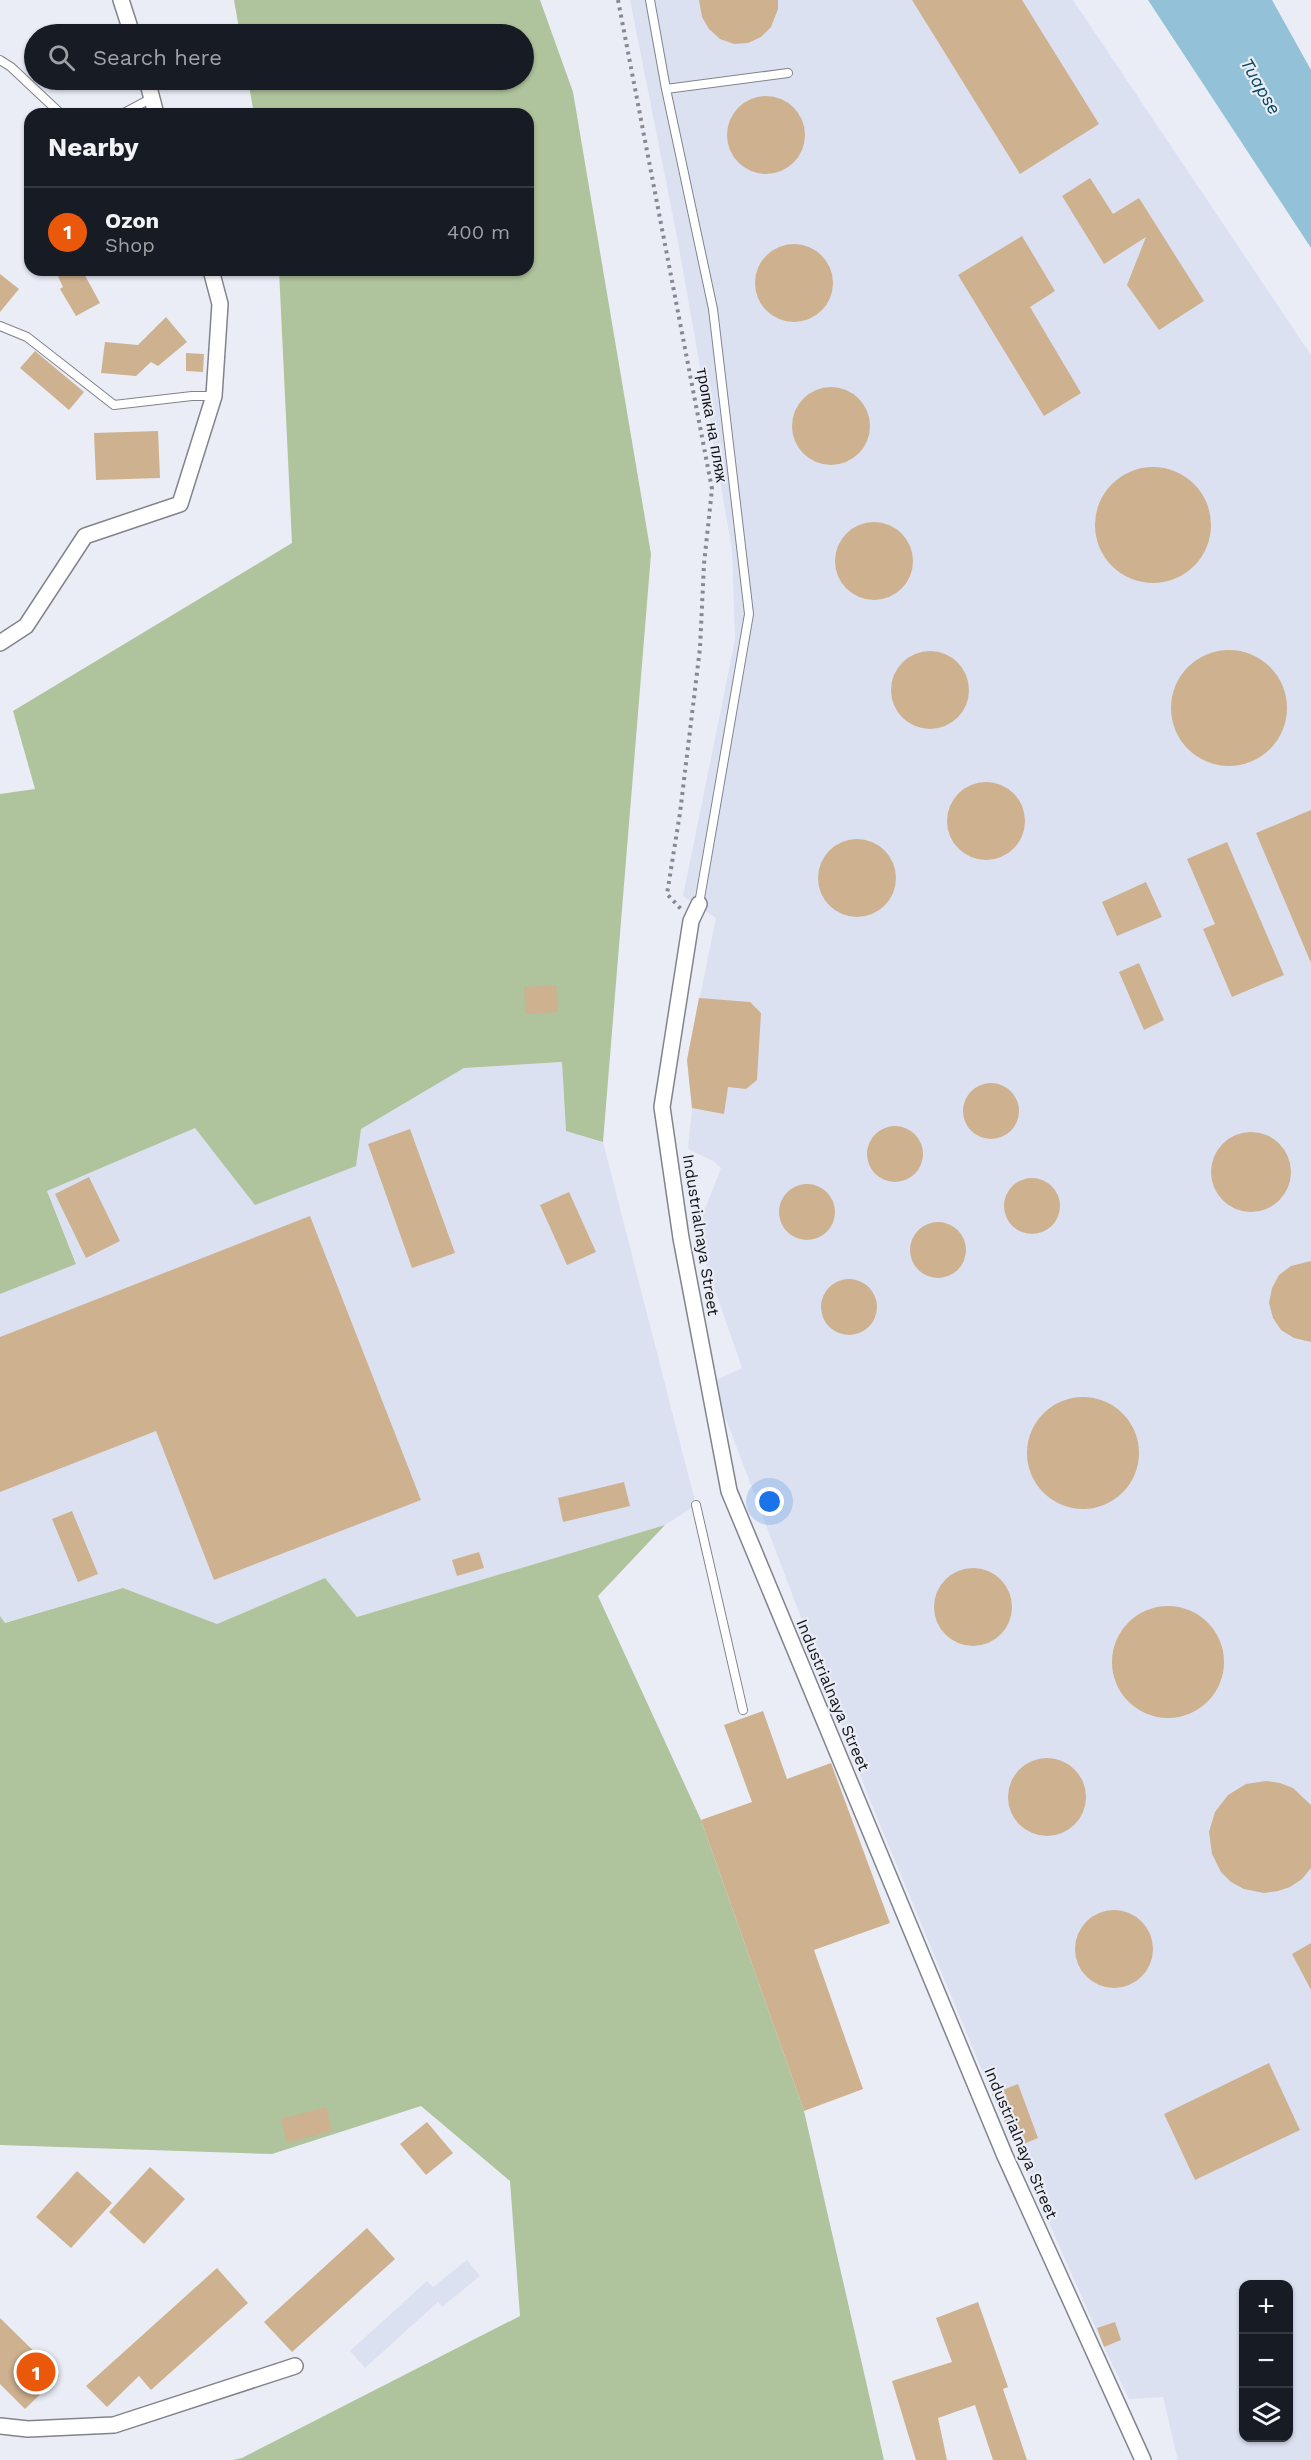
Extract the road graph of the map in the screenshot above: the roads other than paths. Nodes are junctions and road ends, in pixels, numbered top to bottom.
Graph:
1 (121, 0) edge
2 (650, 0) edge
3 (129, 24) edge
4 (0, 60) edge
5 (788, 74) dead end
6 (24, 79) edge
7 (666, 89) junction
8 (36, 90) edge
9 (150, 90) edge
10 (152, 98) junction
11 (55, 108) edge
12 (134, 108) edge
13 (154, 108) edge
14 (213, 276) edge
15 (0, 326) edge
16 (214, 396) junction
17 (0, 643) edge
18 (699, 904) joint
19 (696, 1505) dead end
20 (743, 1710) dead end
21 (295, 2366) dead end
22 (0, 2426) edge
23 (1143, 2460) edge

1 - 3 street
2 - 7 lane
4 - 6 lane
5 - 7 lane
7 - 18 lane
8 - 11 lane
9 - 10 street
10 - 12 lane
10 - 13 street
14 - 16 street
15 - 16 lane
16 - 17 street
18 - 23 street, Industrialnaya Street
19 - 20 lane
21 - 22 street

